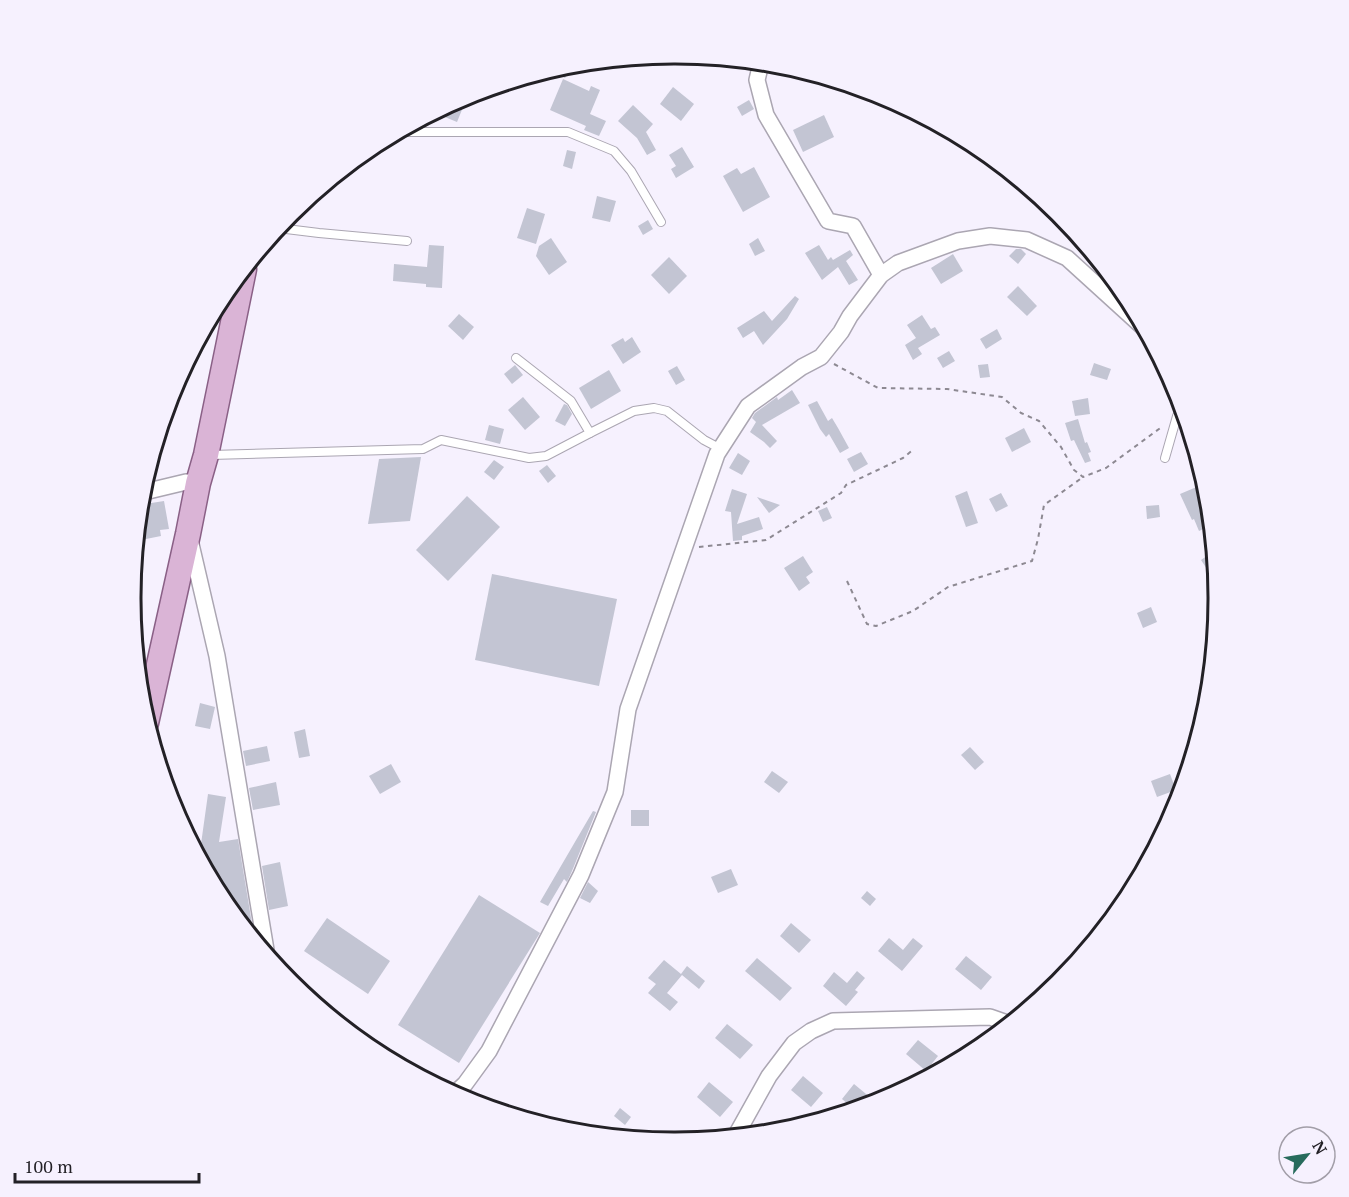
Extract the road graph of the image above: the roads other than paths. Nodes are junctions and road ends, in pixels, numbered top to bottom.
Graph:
1 (759, 72) edge
2 (415, 132) edge
3 (661, 222) dead end
4 (289, 229) edge
5 (407, 241) dead end
6 (881, 275) junction
7 (240, 288) edge
8 (1123, 309) edge
9 (516, 358) dead end
10 (1177, 418) edge
11 (590, 433) junction
12 (721, 449) junction
13 (206, 456) junction
14 (1165, 458) dead end
15 (198, 483) junction
16 (152, 490) edge
17 (188, 534) junction
18 (151, 702) edge
19 (264, 940) edge
20 (1001, 1021) edge
21 (461, 1088) edge
22 (740, 1128) edge

1 - 6 street
2 - 3 lane
4 - 5 lane
6 - 8 street
6 - 12 street
7 - 13 main road
9 - 11 lane
10 - 14 lane
11 - 12 lane
11 - 13 lane
12 - 21 street
13 - 15 main road
15 - 16 street
15 - 17 main road
17 - 18 main road
17 - 19 street
20 - 22 street

